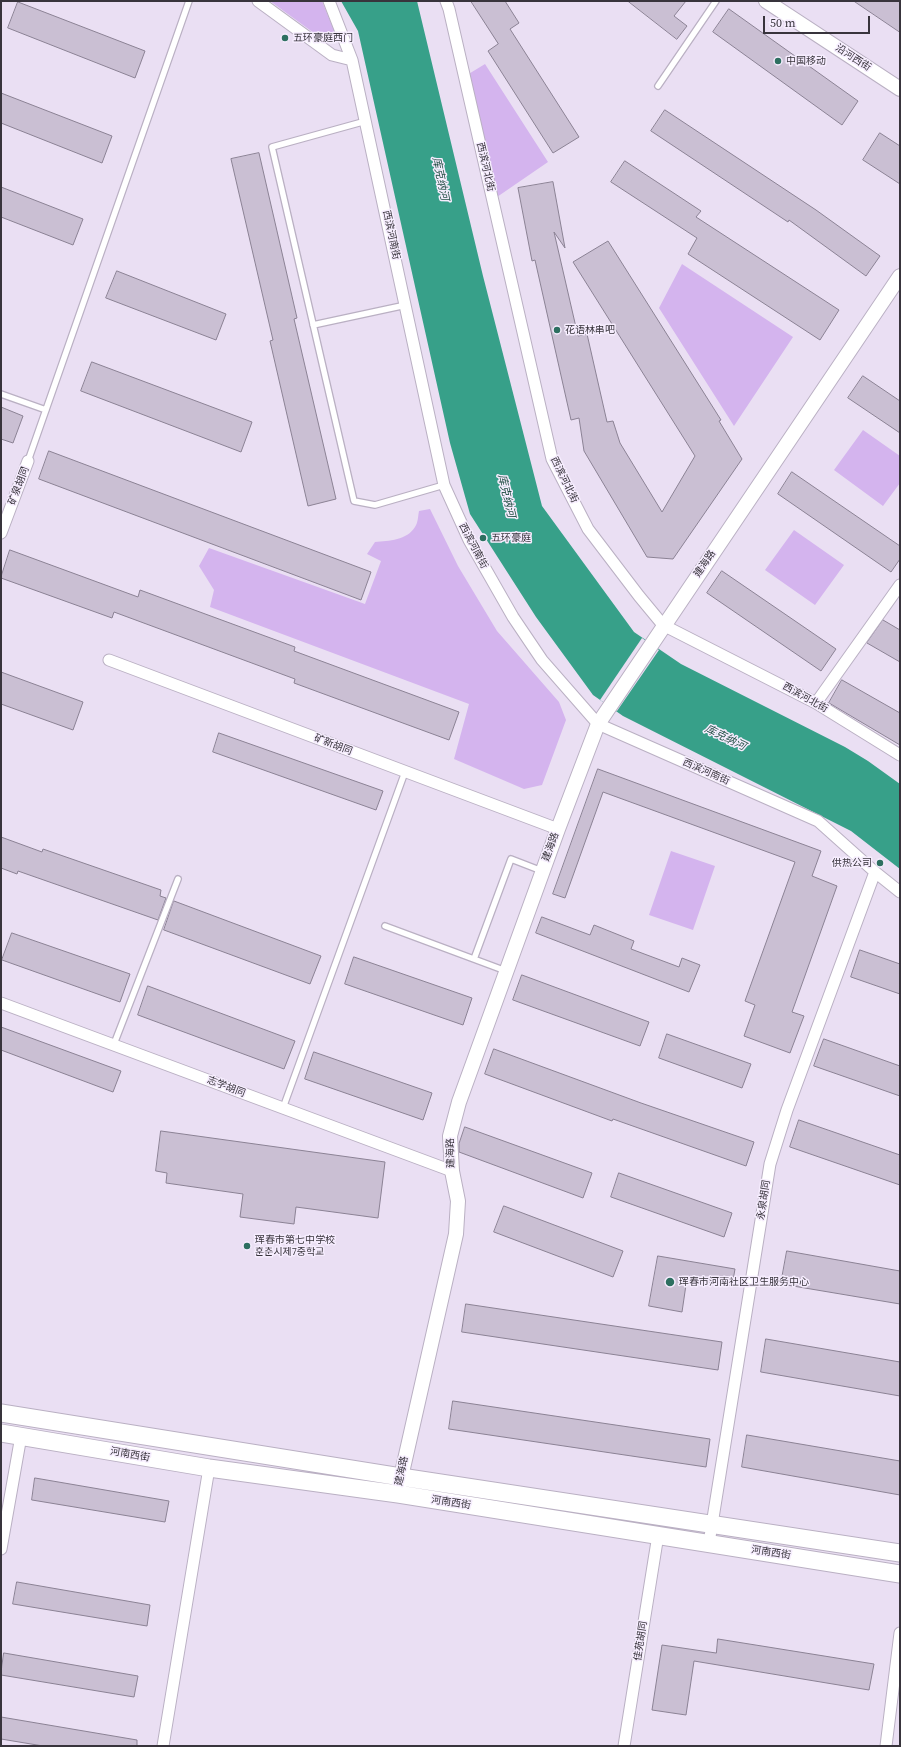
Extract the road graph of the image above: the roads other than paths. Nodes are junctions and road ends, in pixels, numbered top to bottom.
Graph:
1 (189, 1) edge
2 (258, 1) edge
3 (329, 1) edge
4 (446, 1) edge
5 (716, 1) edge
6 (766, 1) edge
7 (352, 60) junction
8 (658, 86) dead end
9 (900, 89) edge
10 (366, 121) junction
11 (900, 276) edge
12 (406, 305) junction
13 (313, 325) junction
14 (1, 394) edge
15 (46, 410) junction
16 (28, 461) joint
17 (444, 485) junction
18 (1, 533) edge
19 (900, 585) edge
20 (660, 630) junction
21 (109, 660) dead end
22 (816, 703) junction
23 (598, 724) junction
24 (900, 755) edge
25 (405, 772) junction
26 (558, 829) junction
27 (543, 871) junction
28 (875, 872) junction
29 (178, 879) dead end
30 (900, 892) edge
31 (384, 926) dead end
32 (474, 959) junction
33 (507, 971) junction
34 (1, 1003) edge
35 (114, 1044) junction
36 (283, 1108) junction
37 (452, 1171) junction
38 (1, 1414) edge
39 (1, 1433) edge
40 (21, 1436) junction
41 (209, 1468) junction
42 (401, 1477) junction
43 (398, 1494) junction
44 (711, 1524) junction
45 (658, 1535) junction
46 (709, 1543) junction
47 (1, 1549) edge
48 (900, 1553) edge
49 (900, 1574) edge
50 (900, 1633) edge
51 (163, 1746) edge
52 (624, 1746) edge
53 (886, 1746) edge

1 - 15 lane
2 - 7 street
3 - 7 street, 西滨河南街
4 - 20 street, 西滨河北街
5 - 8 lane
6 - 9 street, 沿河西街
7 - 10 street, 西滨河南街
10 - 12 street, 西滨河南街
10 - 13 lane
11 - 20 street, 建海路
12 - 13 lane
12 - 17 street, 西滨河南街
13 - 17 lane
14 - 15 lane
15 - 16 lane
16 - 18 street, 矿泉胡同
17 - 23 street, 西滨河南街
19 - 22 street
20 - 22 street, 西滨河北街
20 - 23 street, 建海路
21 - 25 street, 矿新胡同
22 - 24 street, 西滨河北街
23 - 26 street, 建海路
23 - 28 street, 西滨河南街
25 - 26 street, 矿新胡同
25 - 36 lane
26 - 27 street, 建海路
27 - 32 lane
27 - 33 street, 建海路
28 - 30 street, 西滨河南街
28 - 44 street, 永泉胡同
29 - 35 lane
31 - 32 lane
32 - 33 lane
33 - 37 street, 建海路
34 - 35 street, 志学胡同
35 - 36 street, 志学胡同
36 - 37 street, 志学胡同
37 - 42 street, 建海路
38 - 42 main road, 河南西街
39 - 40 main road, 河南西街
40 - 41 main road, 河南西街
40 - 47 street
41 - 43 main road, 河南西街
41 - 51 street
42 - 43 street, 建海路
42 - 44 main road, 河南西街
43 - 45 main road, 河南西街
44 - 46 street, 永泉胡同
44 - 48 main road, 河南西街
45 - 46 main road, 河南西街
45 - 52 street, 佳苑胡同
46 - 49 main road, 河南西街
50 - 53 street

